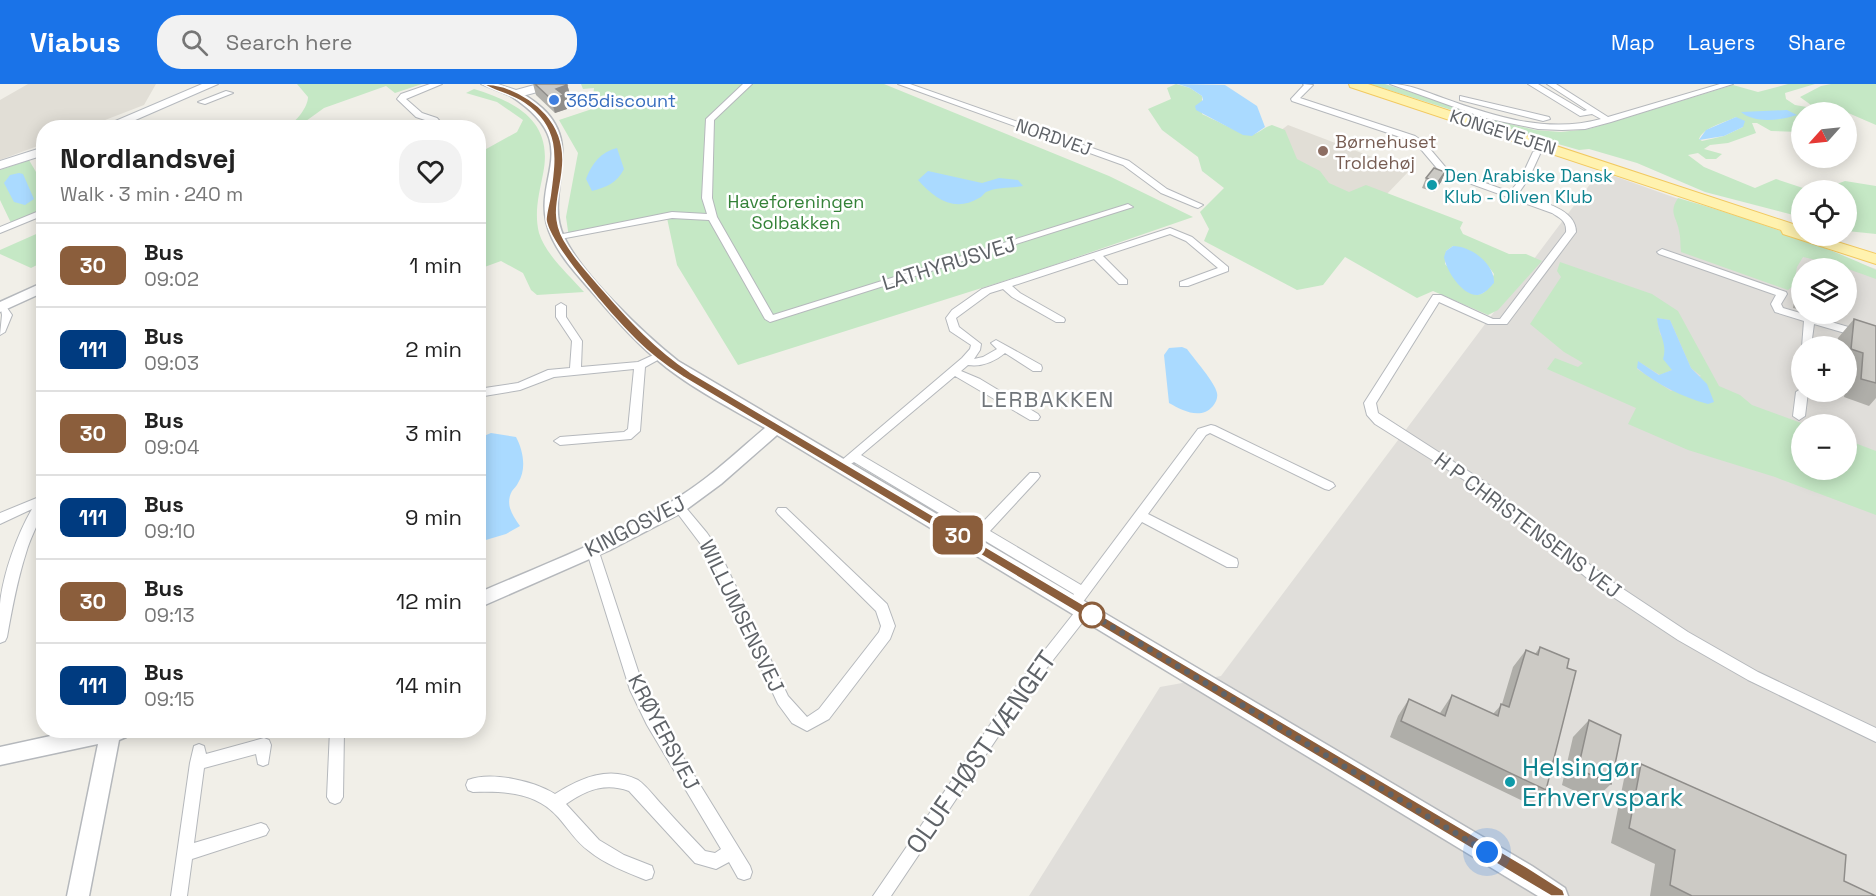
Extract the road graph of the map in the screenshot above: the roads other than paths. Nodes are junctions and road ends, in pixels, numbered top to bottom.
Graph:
1 (212, 84) edge
2 (438, 84) edge
3 (487, 84) edge
4 (552, 84) edge
5 (748, 84) edge
6 (902, 84) edge
7 (1307, 84) edge
8 (1319, 84) edge
9 (1355, 84) edge
10 (1394, 84) edge
11 (1420, 84) edge
12 (1532, 84) edge
13 (1551, 84) edge
14 (1729, 84) edge
15 (229, 93) dead end
16 (514, 94) junction
17 (202, 102) dead end
18 (1303, 102) junction
19 (1475, 102) junction
20 (1468, 108) junction
21 (1593, 111) junction
22 (1546, 119) dead end
23 (124, 120) edge
24 (434, 120) edge
25 (1608, 120) junction
26 (36, 154) edge
27 (1536, 154) dead end
28 (0, 165) edge
29 (1512, 196) junction
30 (1719, 203) junction
31 (1198, 205) dead end
32 (1128, 207) dead end
33 (36, 216) edge
34 (711, 217) junction
35 (1791, 224) edge
36 (1791, 228) edge
37 (0, 230) edge
38 (558, 238) junction
39 (1857, 241) edge
40 (1876, 244) edge
41 (1848, 246) edge
42 (1662, 252) dead end
43 (1876, 254) edge
44 (1096, 255) junction
45 (1876, 260) edge
46 (1123, 282) dead end
47 (1184, 284) dead end
48 (1005, 285) junction
49 (36, 290) edge
50 (561, 306) dead end
51 (1, 308) edge
52 (1791, 314) edge
53 (1060, 320) dead end
54 (1826, 324) edge
55 (0, 332) edge
56 (1876, 339) edge
57 (660, 356) junction
58 (966, 361) junction
59 (640, 365) junction
60 (1037, 368) dead end
61 (575, 370) junction
62 (953, 371) junction
63 (486, 392) edge
64 (1034, 417) dead end
65 (776, 427) junction
66 (560, 441) dead end
67 (847, 461) junction
68 (1034, 476) dead end
69 (1329, 486) dead end
70 (36, 503) edge
71 (678, 506) junction
72 (782, 511) dead end
73 (36, 512) edge
74 (1142, 516) junction
75 (0, 519) edge
76 (981, 532) junction
77 (592, 549) junction
78 (1232, 563) dead end
79 (486, 597) edge
80 (1081, 603) junction
81 (0, 637) edge
82 (1876, 735) edge
83 (82, 738) edge
84 (112, 738) edge
85 (337, 738) edge
86 (0, 756) edge
87 (263, 759) dead end
88 (473, 785) dead end
89 (335, 797) dead end
90 (555, 803) junction
91 (261, 830) dead end
92 (732, 851) junction
93 (184, 853) junction
94 (646, 872) dead end
95 (744, 872) dead end
96 (78, 896) edge
97 (179, 896) edge
98 (881, 896) edge
99 (1557, 896) edge

1 - 23 main road
2 - 24 street
3 - 16 main road
4 - 16 main road
5 - 34 street
6 - 31 street, NORDVEJ
7 - 18 street
8 - 18 street
9 - 30 main road, KONGEVEJEN
10 - 20 street
11 - 19 street
12 - 21 street
13 - 21 street
14 - 25 street
15 - 17 street
16 - 38 street
18 - 29 street, H P CHRISTENSENS VEJ
19 - 20 street
19 - 22 street
20 - 25 street
21 - 25 street
26 - 28 main road
27 - 29 street
29 - 82 street, H P CHRISTENSENS VEJ
30 - 35 main road, KONGEVEJEN
30 - 36 main road, KONGEVEJEN
30 - 45 main road
32 - 34 street, LATHYRUSVEJ
33 - 37 street
34 - 38 street
38 - 57 street
39 - 40 main road
41 - 43 main road
42 - 52 street
44 - 46 street
44 - 47 street
44 - 48 street
48 - 53 street
48 - 58 street
49 - 51 street
50 - 61 street
51 - 55 street
54 - 56 street
57 - 59 street
57 - 65 street
58 - 60 street
58 - 62 street
59 - 61 street
59 - 66 street
61 - 63 street
62 - 64 street
62 - 67 street
65 - 67 street
65 - 71 street, KINGOSVEJ
67 - 76 street
67 - 80 street
68 - 76 street
69 - 74 street, OLUF HØST VÆNGET
70 - 75 street
71 - 72 street, WILLUMSENSVEJ
71 - 77 street, KINGOSVEJ
73 - 81 street
74 - 78 street
74 - 80 street, OLUF HØST VÆNGET
76 - 80 street
77 - 79 street, KINGOSVEJ
77 - 92 street, KRØYERSVEJ
80 - 98 street, OLUF HØST VÆNGET
80 - 99 street
83 - 86 street
84 - 96 street
85 - 89 street
87 - 93 street
88 - 90 street
90 - 92 street
90 - 94 street
91 - 93 street
92 - 95 street, KRØYERSVEJ
93 - 97 street

